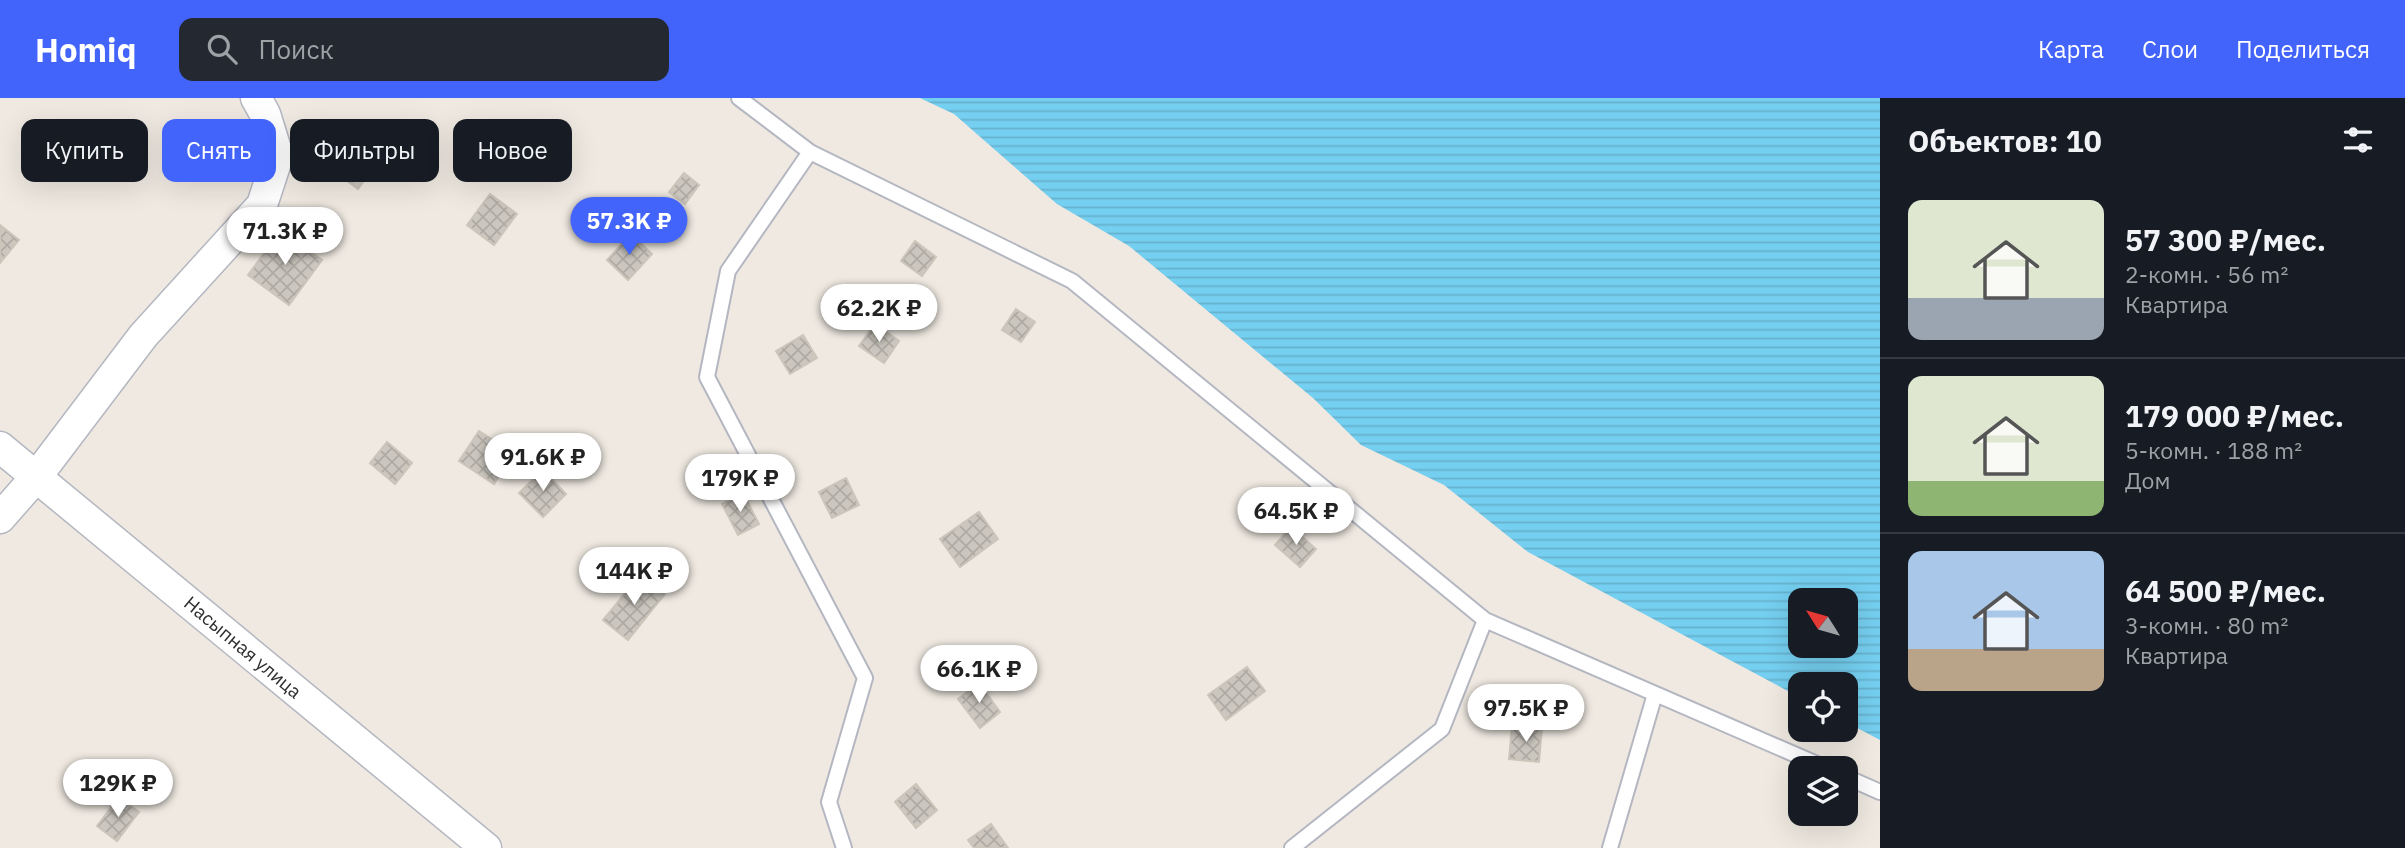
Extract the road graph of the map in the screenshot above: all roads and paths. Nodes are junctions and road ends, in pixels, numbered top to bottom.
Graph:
1 (256, 98) edge
2 (739, 98) edge
3 (810, 152) junction
4 (0, 447) edge
5 (37, 476) junction
6 (0, 518) edge
7 (1485, 620) junction
8 (1655, 694) junction
9 (1798, 756) edge
10 (1858, 782) edge
11 (1880, 792) edge
12 (486, 848) edge
13 (844, 848) edge
14 (1292, 848) edge
15 (1610, 848) edge

1 - 5 street
2 - 3 lane
3 - 7 lane
3 - 13 lane
4 - 5 street, Насыпная улица
5 - 6 street
5 - 12 street, Насыпная улица
7 - 8 lane
7 - 14 lane
8 - 9 lane
8 - 15 lane
10 - 11 lane

